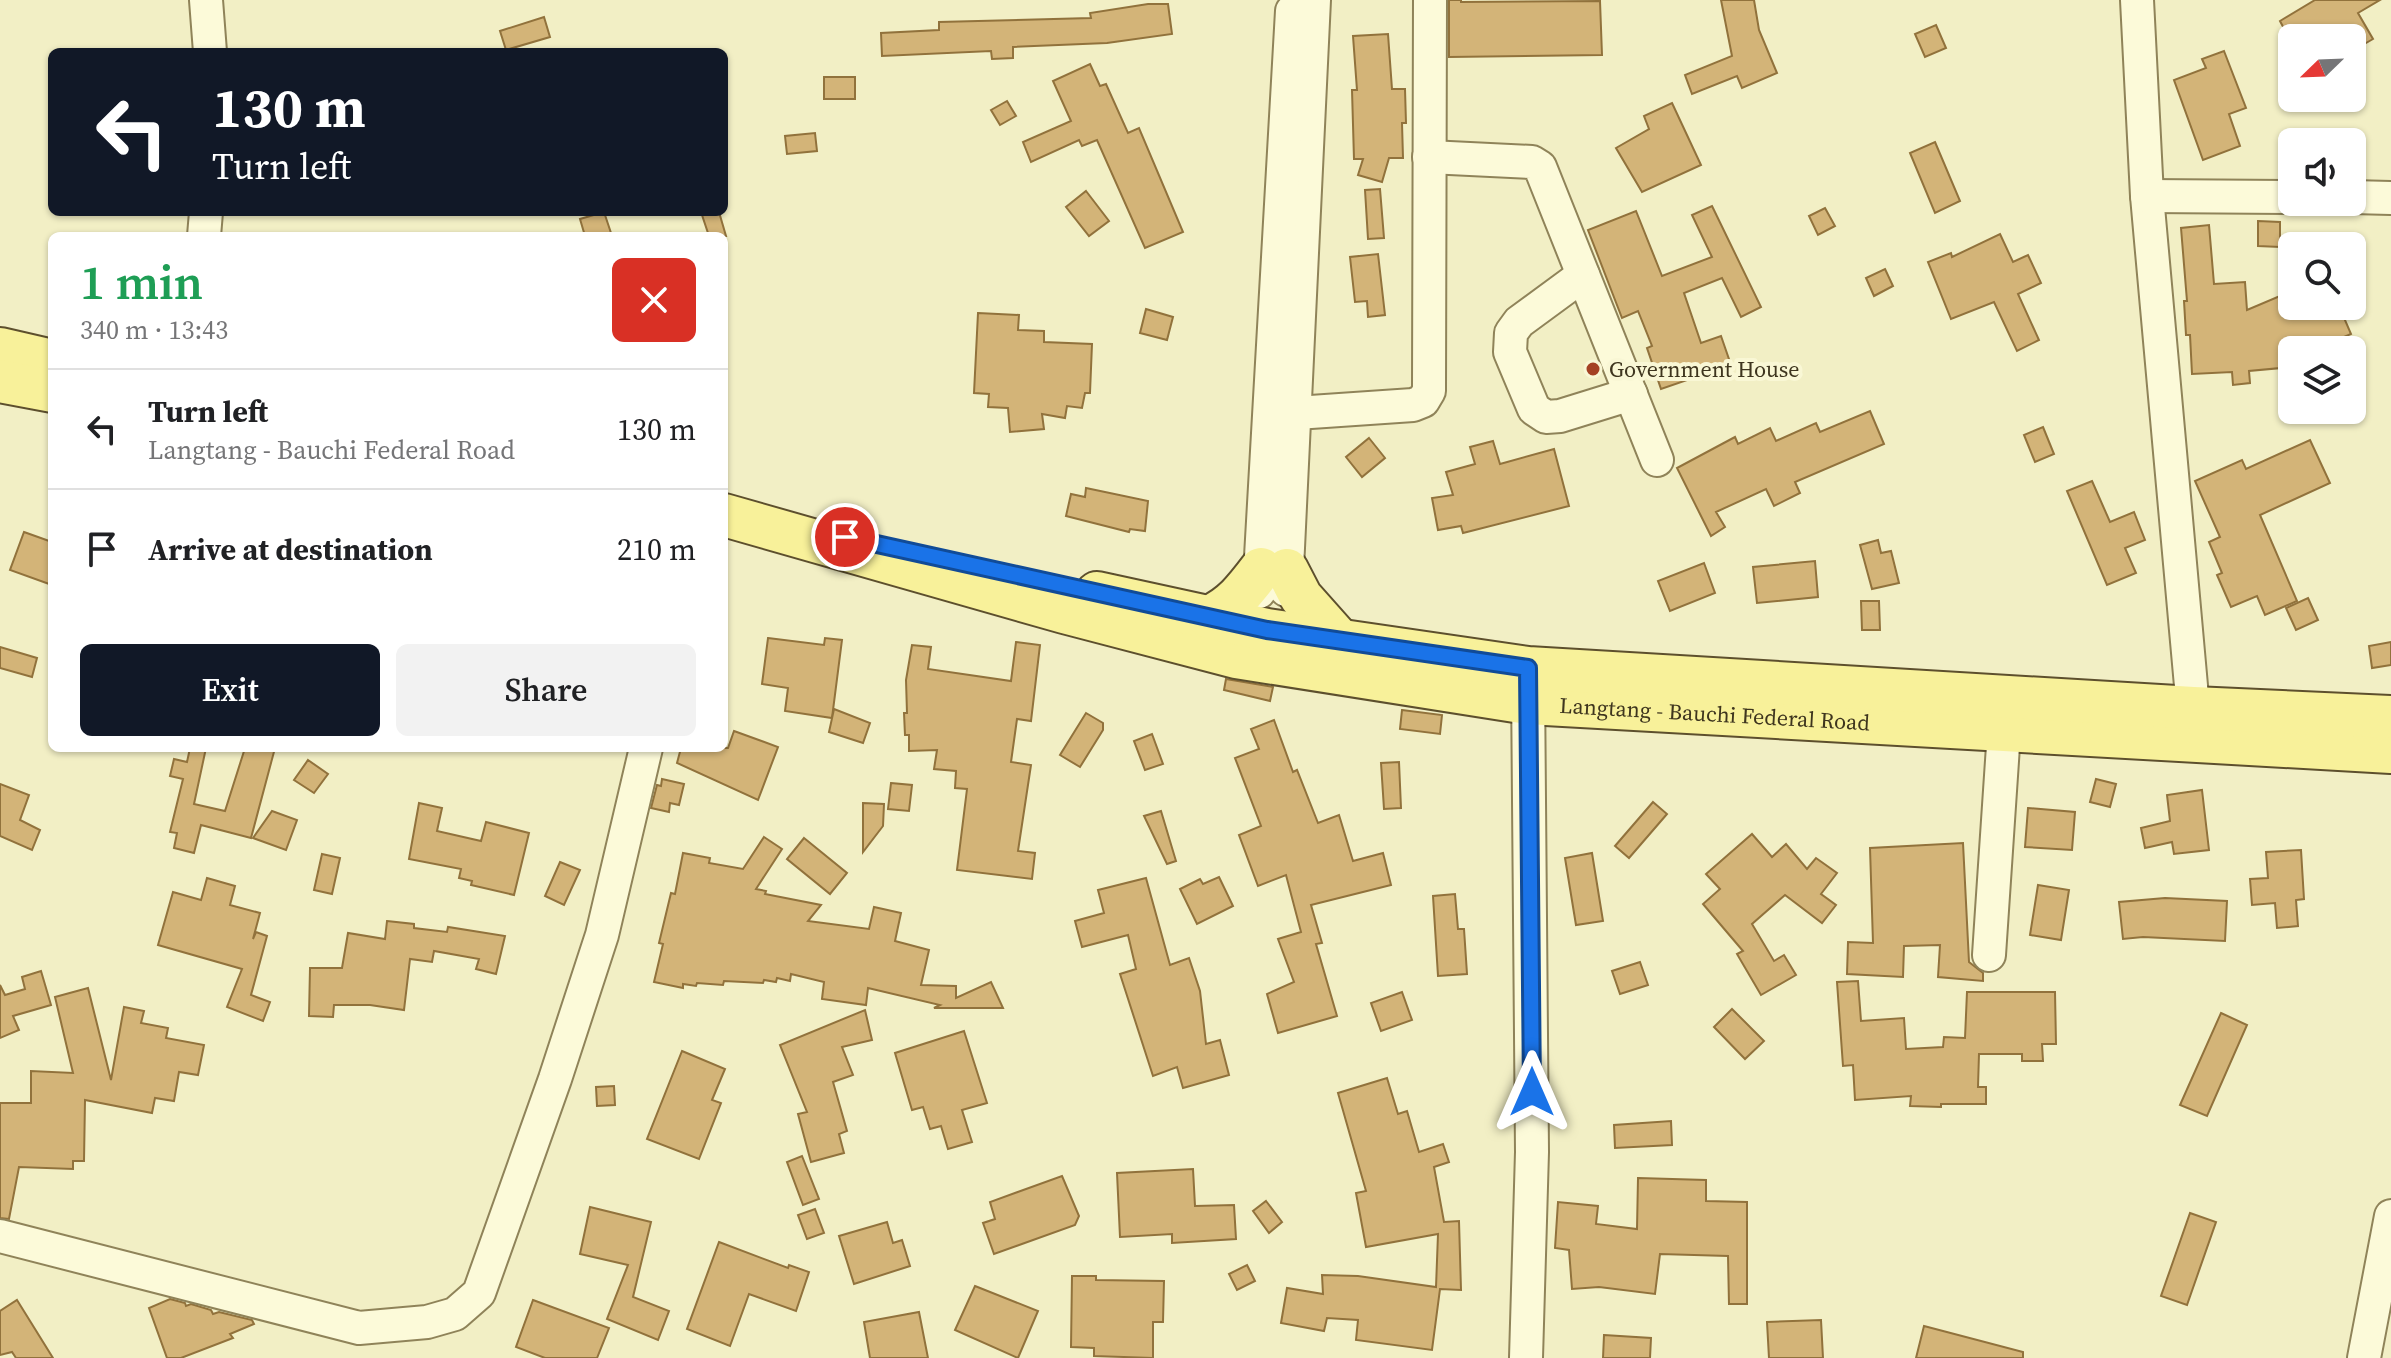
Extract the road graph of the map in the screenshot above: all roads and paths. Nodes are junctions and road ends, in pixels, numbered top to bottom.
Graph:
1 (206, 0) edge
2 (1293, 0) edge
3 (1314, 0) edge
4 (1430, 0) edge
5 (2137, 0) edge
6 (210, 48) edge
7 (1429, 157) junction
8 (2147, 196) junction
9 (2278, 197) edge
10 (2366, 197) edge
11 (2391, 198) edge
12 (1583, 275) junction
13 (0, 349) edge
14 (48, 360) edge
15 (0, 381) edge
16 (48, 390) edge
17 (1631, 394) junction
18 (1296, 413) junction
19 (1657, 460) dead end
20 (728, 514) edge
21 (1274, 570) junction
22 (1267, 630) junction
23 (1218, 636) junction
24 (1341, 642) junction
25 (1300, 667) junction
26 (1528, 685) junction
27 (2193, 708) junction
28 (2391, 717) edge
29 (2004, 731) junction
30 (645, 752) edge
31 (2391, 752) edge
32 (1989, 955) dead end
33 (2391, 1216) edge
34 (0, 1236) edge
35 (1526, 1358) edge
36 (2364, 1358) edge

1 - 6 street
2 - 21 street
3 - 18 street
4 - 7 street
5 - 8 street
7 - 12 street
7 - 18 street
8 - 9 street
8 - 27 street
10 - 11 street
12 - 17 street
12 - 17 street
13 - 14 main road
15 - 16 main road
17 - 19 street
18 - 21 street
20 - 23 main road, Langtang - Bauchi Federal Road
21 - 22 street
21 - 23 main road
21 - 24 main road
22 - 23 main road, Langtang - Bauchi Federal Road
22 - 24 main road, Langtang - Bauchi Federal Road
22 - 25 street
23 - 25 main road, Langtang - Bauchi Federal Road
24 - 26 main road, Langtang - Bauchi Federal Road
25 - 26 main road, Langtang - Bauchi Federal Road
26 - 27 main road, Langtang - Bauchi Federal Road
26 - 29 main road, Langtang - Bauchi Federal Road
26 - 35 street
27 - 28 main road, Langtang - Bauchi Federal Road
29 - 31 main road, Langtang - Bauchi Federal Road
29 - 32 street
30 - 34 street
33 - 36 street

